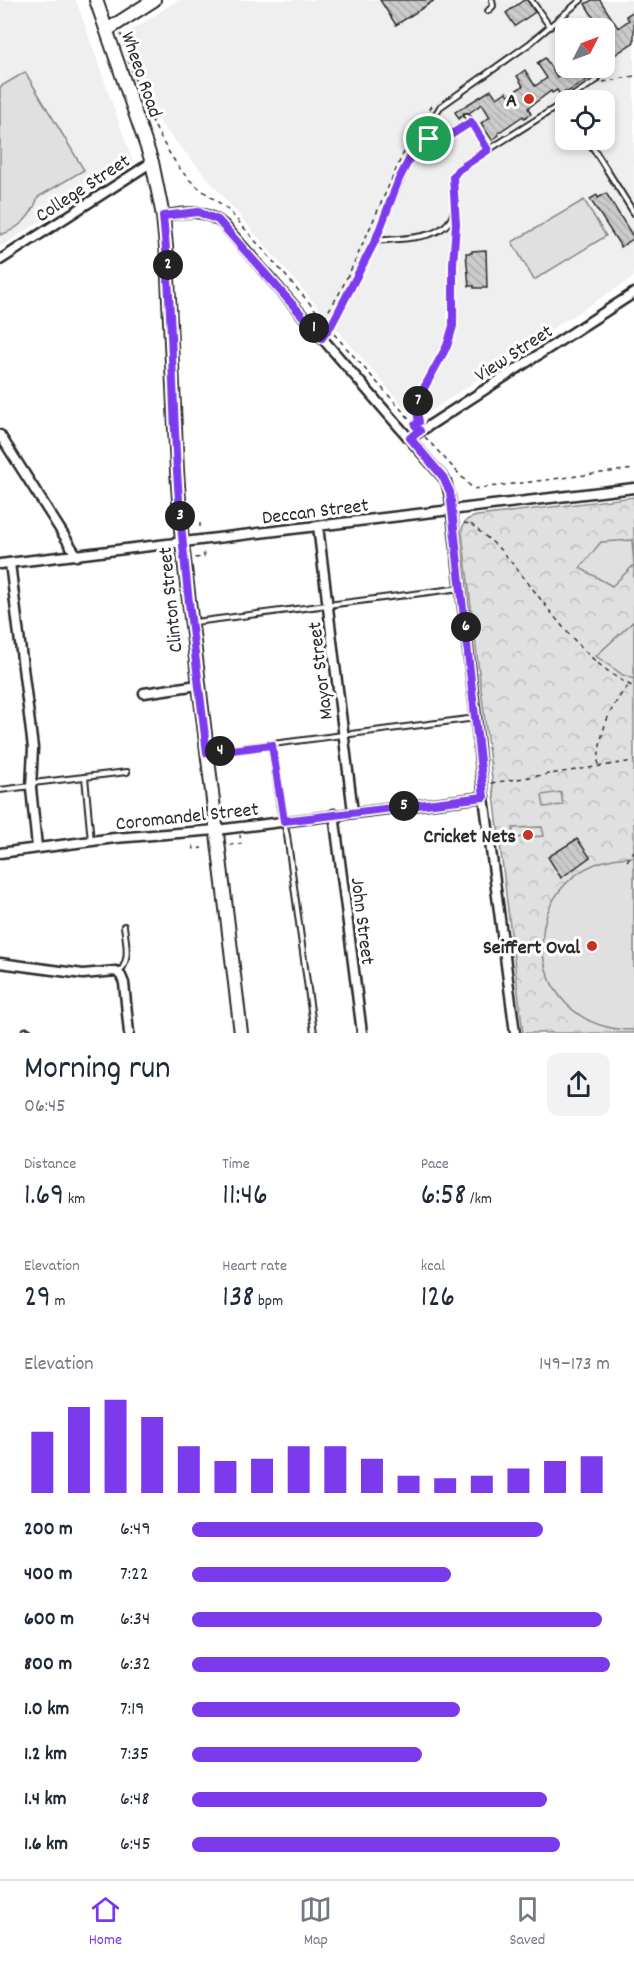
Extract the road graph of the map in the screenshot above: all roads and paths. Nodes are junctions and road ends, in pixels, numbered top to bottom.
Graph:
1 (96, 0) edge
2 (154, 0) edge
3 (492, 0) edge
4 (531, 0) edge
5 (581, 0) edge
6 (488, 11) dead end
7 (550, 27) junction
8 (124, 29) dead end
9 (107, 30) junction
10 (634, 76) edge
11 (597, 80) joint
12 (582, 90) edge
13 (433, 104) dead end
14 (555, 108) edge
15 (467, 116) dead end
16 (471, 122) junction
17 (423, 133) junction
18 (488, 150) junction
19 (594, 150) edge
20 (152, 162) junction
21 (455, 208) junction
22 (634, 213) edge
23 (163, 216) junction
24 (375, 241) junction
25 (0, 260) edge
26 (634, 293) edge
27 (323, 318) junction
28 (454, 318) joint
29 (330, 328) junction
30 (322, 338) junction
31 (417, 428) junction
32 (0, 435) edge
33 (410, 438) junction
34 (634, 469) edge
35 (634, 488) edge
36 (452, 509) junction
37 (200, 523) dead end
38 (464, 523) dead end
39 (318, 526) junction
40 (200, 527) dead end
41 (182, 543) junction
42 (203, 548) dead end
43 (77, 556) junction
44 (195, 558) dead end
45 (10, 563) junction
46 (0, 564) edge
47 (462, 588) junction
48 (328, 604) junction
49 (191, 622) junction
50 (198, 685) junction
51 (630, 685) junction
52 (634, 687) edge
53 (144, 693) dead end
54 (476, 718) junction
55 (344, 736) junction
56 (272, 745) junction
57 (207, 753) junction
58 (634, 761) edge
59 (598, 767) junction
60 (128, 772) dead end
61 (85, 777) junction
62 (482, 782) junction
63 (31, 784) junction
64 (0, 790) edge
65 (484, 797) junction
66 (225, 812) dead end
67 (353, 812) junction
68 (334, 814) junction
69 (196, 816) dead end
70 (237, 818) dead end
71 (191, 819) dead end
72 (284, 821) junction
73 (216, 830) junction
74 (239, 834) dead end
75 (91, 841) junction
76 (193, 845) dead end
77 (229, 845) dead end
78 (38, 847) junction
79 (202, 848) dead end
80 (634, 851) edge
81 (0, 853) edge
82 (627, 861) dead end
83 (124, 926) dead end
84 (0, 963) edge
85 (119, 973) junction
86 (129, 1033) edge
87 (241, 1033) edge
88 (314, 1033) edge
89 (362, 1033) edge
90 (515, 1033) edge

1 - 9 street, Wheeo Road
2 - 9 street
3 - 6 lane
4 - 7 lane
5 - 7 lane
7 - 17 lane
8 - 27 path
9 - 20 street, Wheeo Road
10 - 11 path
11 - 12 lane
13 - 27 path
14 - 18 lane
15 - 16 lane
16 - 17 lane
16 - 18 lane
17 - 24 lane
18 - 21 lane
19 - 22 lane
20 - 23 street, Clinton Street
20 - 25 street, College Street
21 - 24 lane
21 - 28 lane
23 - 30 street
23 - 41 street, Clinton Street
24 - 29 lane
26 - 31 street, View Street
27 - 29 path
28 - 31 path
29 - 30 lane
29 - 31 path
30 - 33 street
31 - 33 street, View Street
31 - 34 path
32 - 43 street
33 - 36 street
35 - 36 street, Deccan Street
36 - 39 street, Deccan Street
36 - 47 street
37 - 40 path
38 - 51 path
39 - 41 street, Deccan Street
39 - 48 street, Mayor Street
41 - 43 street, Deccan Street
41 - 49 street, Clinton Street
42 - 44 path
43 - 45 street, Deccan Street
45 - 46 street, Deccan Street
45 - 63 street
47 - 48 lane
47 - 54 street
48 - 49 lane
48 - 55 street, Mayor Street
49 - 50 street, Clinton Street
50 - 53 street
50 - 57 street, Clinton Street
51 - 52 path
51 - 59 path
54 - 55 lane
54 - 62 street
55 - 56 lane
55 - 67 street, Mayor Street
56 - 57 lane
56 - 72 lane
57 - 73 street, Clinton Street
58 - 59 path
59 - 62 path
60 - 61 lane
61 - 63 lane
61 - 75 lane
62 - 65 street
63 - 64 lane
63 - 78 street
65 - 67 street, Coromandel Street
65 - 90 street
66 - 70 path
67 - 68 street, Coromandel Street
68 - 72 street, Coromandel Street
68 - 89 street, John Street
69 - 71 path
72 - 73 street, Coromandel Street
72 - 88 lane
73 - 75 street, Coromandel Street
73 - 87 street, Clinton Street
74 - 77 path
75 - 78 street, Coromandel Street
76 - 79 path
78 - 81 street, Coromandel Street
80 - 82 path
83 - 85 lane
84 - 85 street
85 - 86 street

